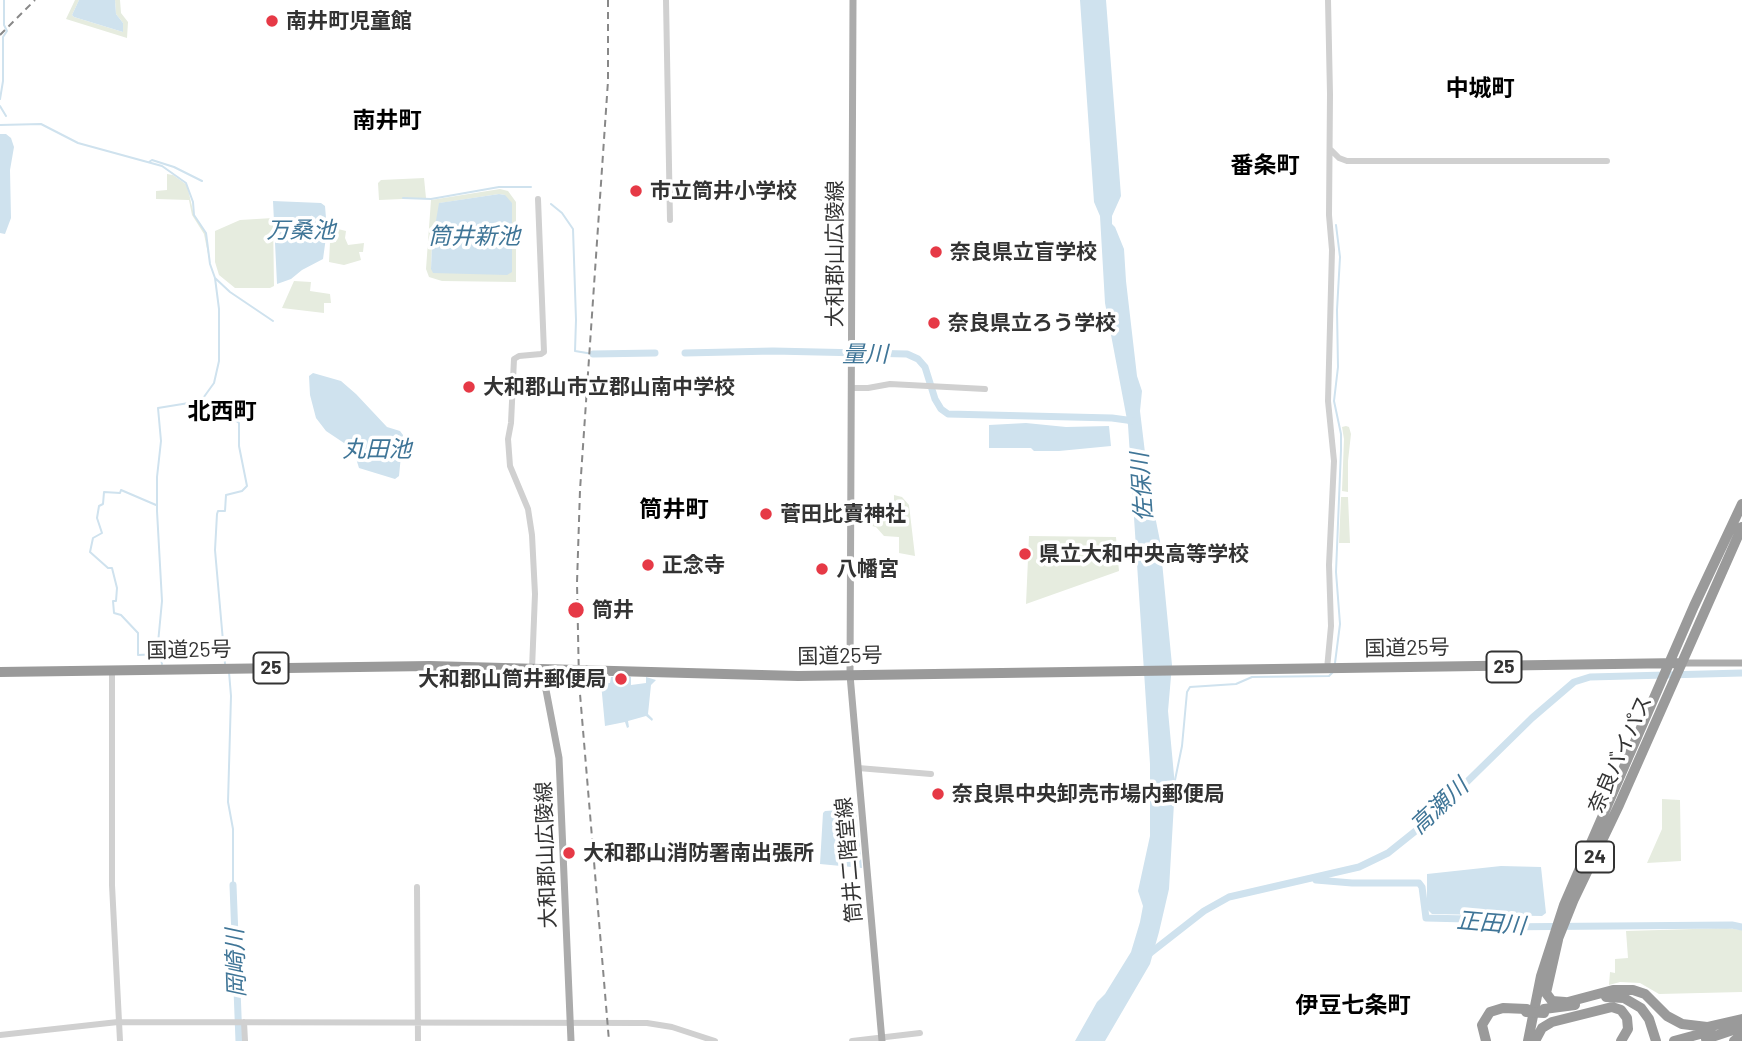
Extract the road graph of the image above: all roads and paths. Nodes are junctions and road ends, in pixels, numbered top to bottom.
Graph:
1 (666, 0) edge
2 (853, 0) edge
3 (1328, 0) edge
4 (1330, 149) junction
5 (1607, 161) dead end
6 (538, 199) dead end
7 (670, 220) dead end
8 (852, 388) junction
9 (985, 389) dead end
10 (1742, 504) edge
11 (1742, 527) edge
12 (1742, 663) edge
13 (1675, 665) junction
14 (537, 669) junction
15 (1332, 669) junction
16 (112, 670) junction
17 (0, 672) edge
18 (850, 675) junction
19 (1670, 678) junction
20 (858, 768) junction
21 (931, 774) dead end
22 (417, 887) dead end
23 (1558, 940) junction
24 (1577, 1007) junction
25 (1529, 1008) junction
26 (1742, 1020) edge
27 (118, 1022) junction
28 (240, 1022) junction
29 (418, 1023) junction
30 (571, 1023) junction
31 (1742, 1027) edge
32 (919, 1033) dead end
33 (0, 1035) edge
34 (1742, 1035) edge
35 (882, 1040) edge
36 (120, 1041) edge
37 (245, 1041) edge
38 (418, 1041) edge
39 (571, 1041) edge
40 (715, 1041) edge
41 (852, 1041) edge
42 (1486, 1041) edge
43 (1493, 1041) edge
44 (1522, 1041) edge
45 (1532, 1041) edge
46 (1621, 1041) edge
47 (1654, 1041) edge
48 (1674, 1041) edge
49 (1697, 1041) edge
50 (1734, 1041) edge

1 - 7 street
2 - 8 main road, 大和郡山広陵線
3 - 4 street
4 - 5 street
4 - 15 street
6 - 14 street
8 - 9 street
8 - 18 main road, 大和郡山広陵線
10 - 13 highway, 奈良バイパス / 24
11 - 13 highway, 奈良バイパス / 24
12 - 13 main road
13 - 15 highway, 国道25号 / 25
13 - 19 highway, 奈良バイパス / 24
14 - 16 highway, 国道25号 / 25
14 - 18 highway, 国道25号 / 25
14 - 30 main road, 大和郡山広陵線
15 - 18 highway, 国道25号 / 25
16 - 17 highway, 国道25号 / 25
16 - 27 street
18 - 20 main road, 筒井二階堂線
19 - 23 highway, 奈良バイパス / 24
19 - 25 highway, 奈良バイパス / 24
20 - 21 street
20 - 35 main road, 筒井二階堂線
22 - 29 street
23 - 24 highway
23 - 45 highway, 奈良バイパス / 24
24 - 25 highway, bridge
24 - 26 highway
24 - 45 highway
24 - 46 highway
24 - 47 highway
25 - 42 highway
25 - 43 highway
25 - 44 highway
25 - 45 highway, 24
26 - 48 highway
27 - 28 street
27 - 33 street
27 - 36 street
28 - 29 street
28 - 37 street
29 - 30 street
29 - 38 street
30 - 39 main road, 大和郡山広陵線
30 - 40 street
31 - 49 highway
32 - 35 street
34 - 50 highway
35 - 41 street

